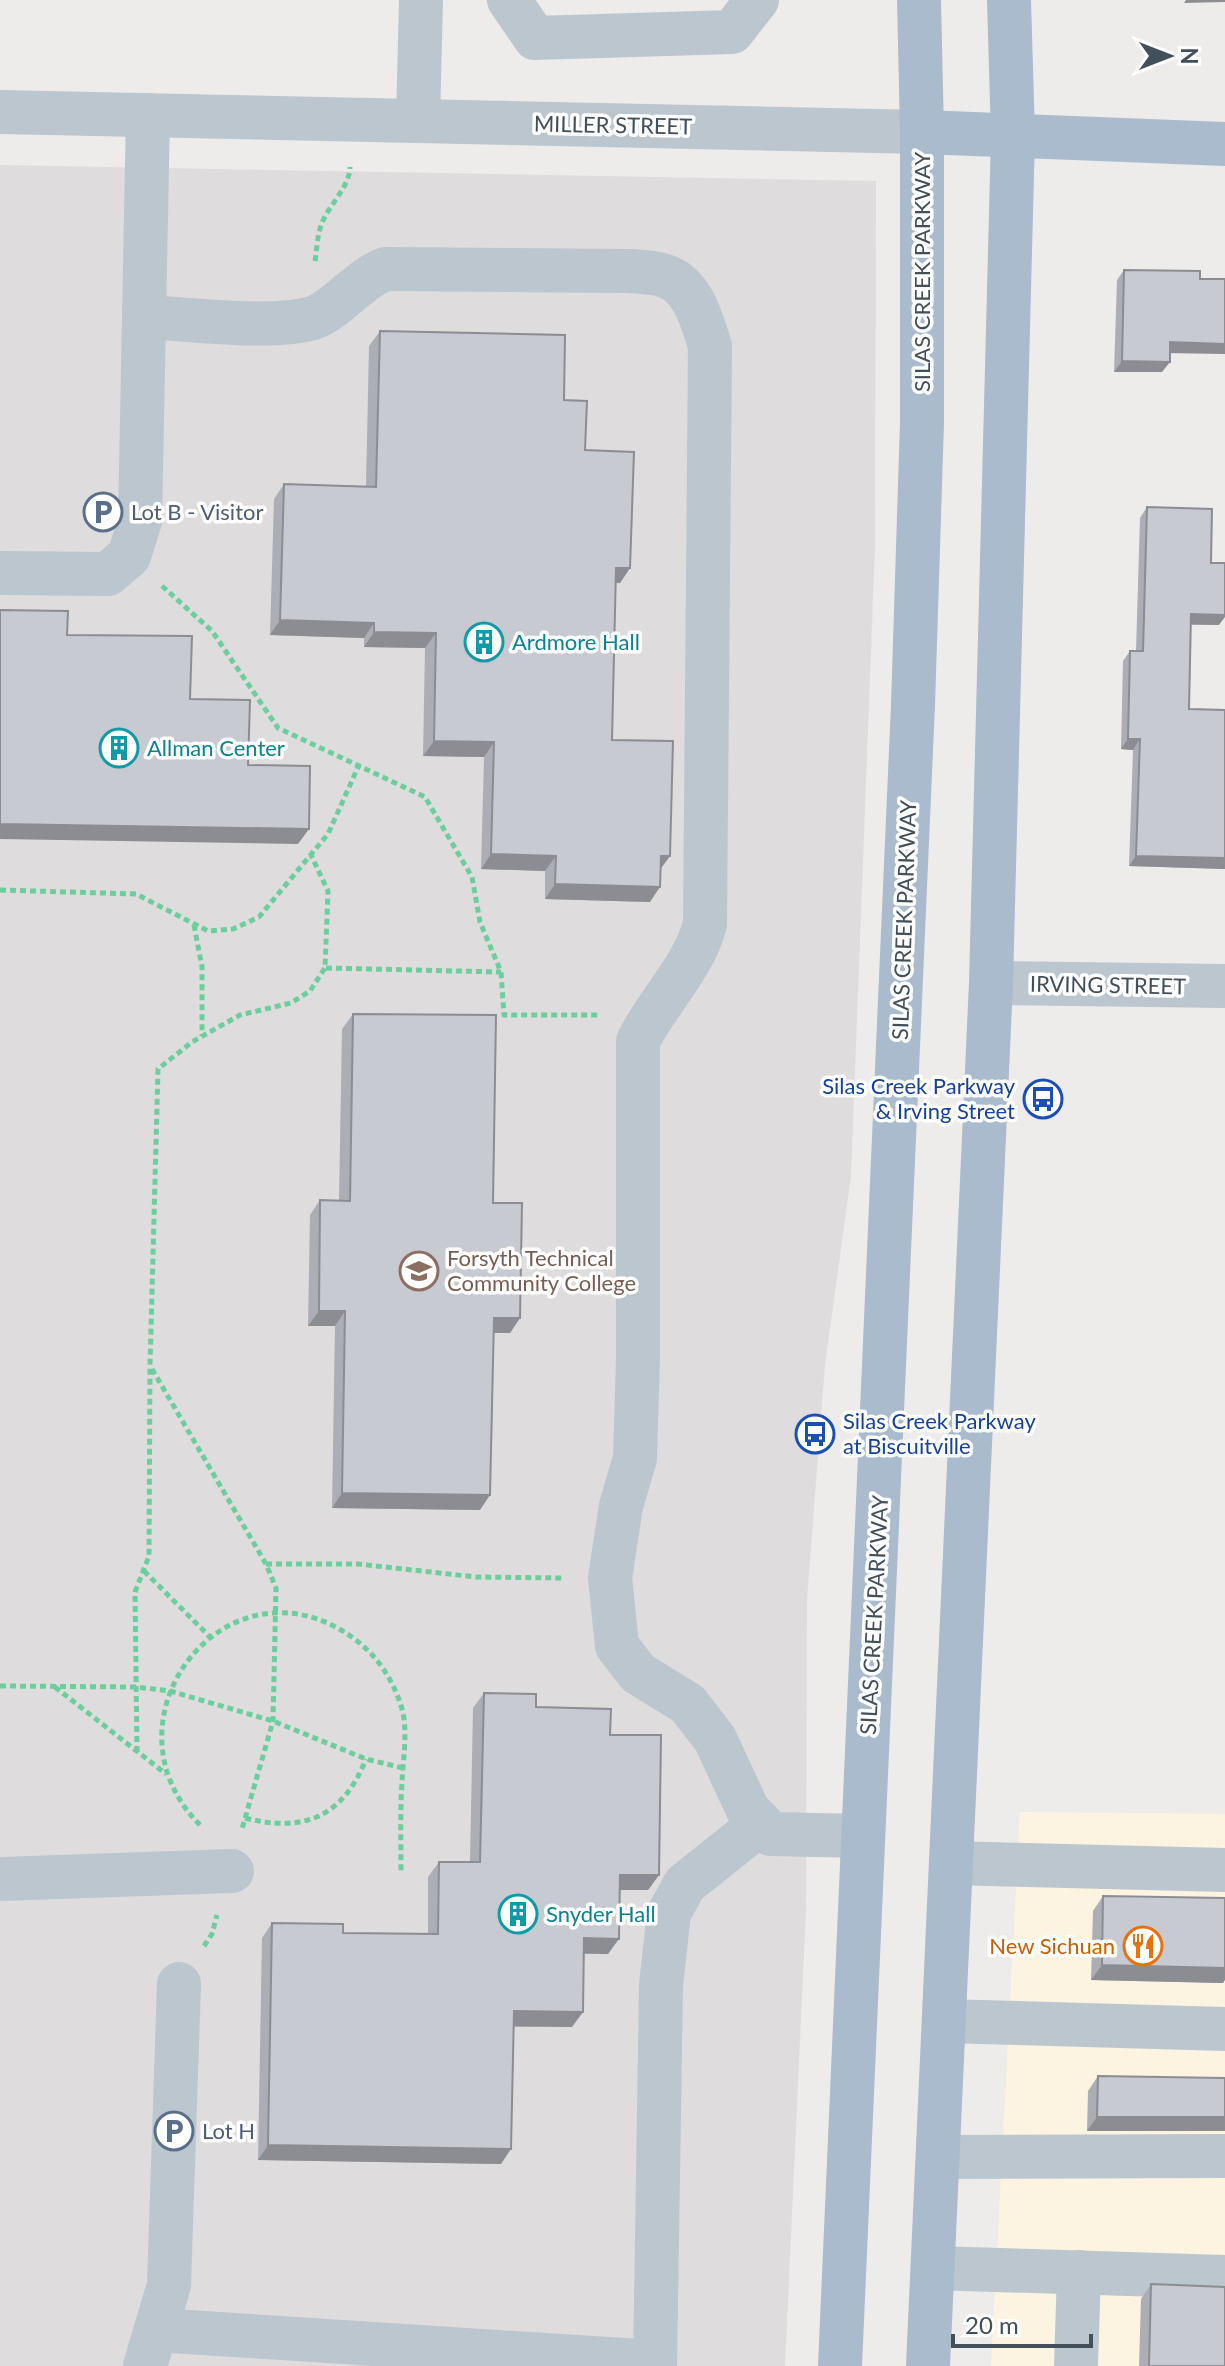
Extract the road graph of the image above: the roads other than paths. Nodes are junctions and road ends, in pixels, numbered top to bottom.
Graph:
1 (421, 0) edge
2 (509, 0) edge
3 (757, 0) edge
4 (919, 0) edge
5 (1013, 1) edge
6 (0, 112) edge
7 (148, 115) junction
8 (418, 121) junction
9 (922, 132) junction
10 (1013, 136) junction
11 (1225, 144) edge
12 (144, 317) junction
13 (0, 573) edge
14 (991, 983) junction
15 (1225, 986) edge
16 (759, 1825) junction
17 (863, 1836) junction
18 (234, 1860) road end
19 (951, 1863) junction
20 (1225, 1870) edge
21 (0, 1879) edge
22 (179, 1984) road end
23 (944, 2021) junction
24 (1225, 2029) edge
25 (1225, 2156) edge
26 (938, 2157) junction
27 (933, 2268) junction
28 (1079, 2272) junction
29 (1225, 2277) edge
30 (151, 2348) edge
31 (655, 2364) edge
32 (840, 2366) edge
33 (928, 2366) edge
34 (1076, 2366) edge

1 - 8 street
2 - 3 street
4 - 9 main road, SILAS CREEK PARKWAY
5 - 10 main road
6 - 7 street, MILLER STREET
7 - 8 street, MILLER STREET
7 - 12 street
8 - 9 street, MILLER STREET
9 - 10 main road, MILLER STREET
9 - 17 main road, SILAS CREEK PARKWAY
10 - 11 main road, MILLER STREET
10 - 14 main road
12 - 13 street
12 - 16 street
14 - 15 street, IRVING STREET
14 - 19 main road
16 - 17 street
16 - 31 street
17 - 32 main road, SILAS CREEK PARKWAY
18 - 21 street
19 - 20 street
19 - 23 main road
22 - 30 street
23 - 24 street
23 - 26 main road
25 - 26 street
26 - 27 main road
27 - 28 street
27 - 33 main road
28 - 29 street
28 - 34 street
30 - 31 street

